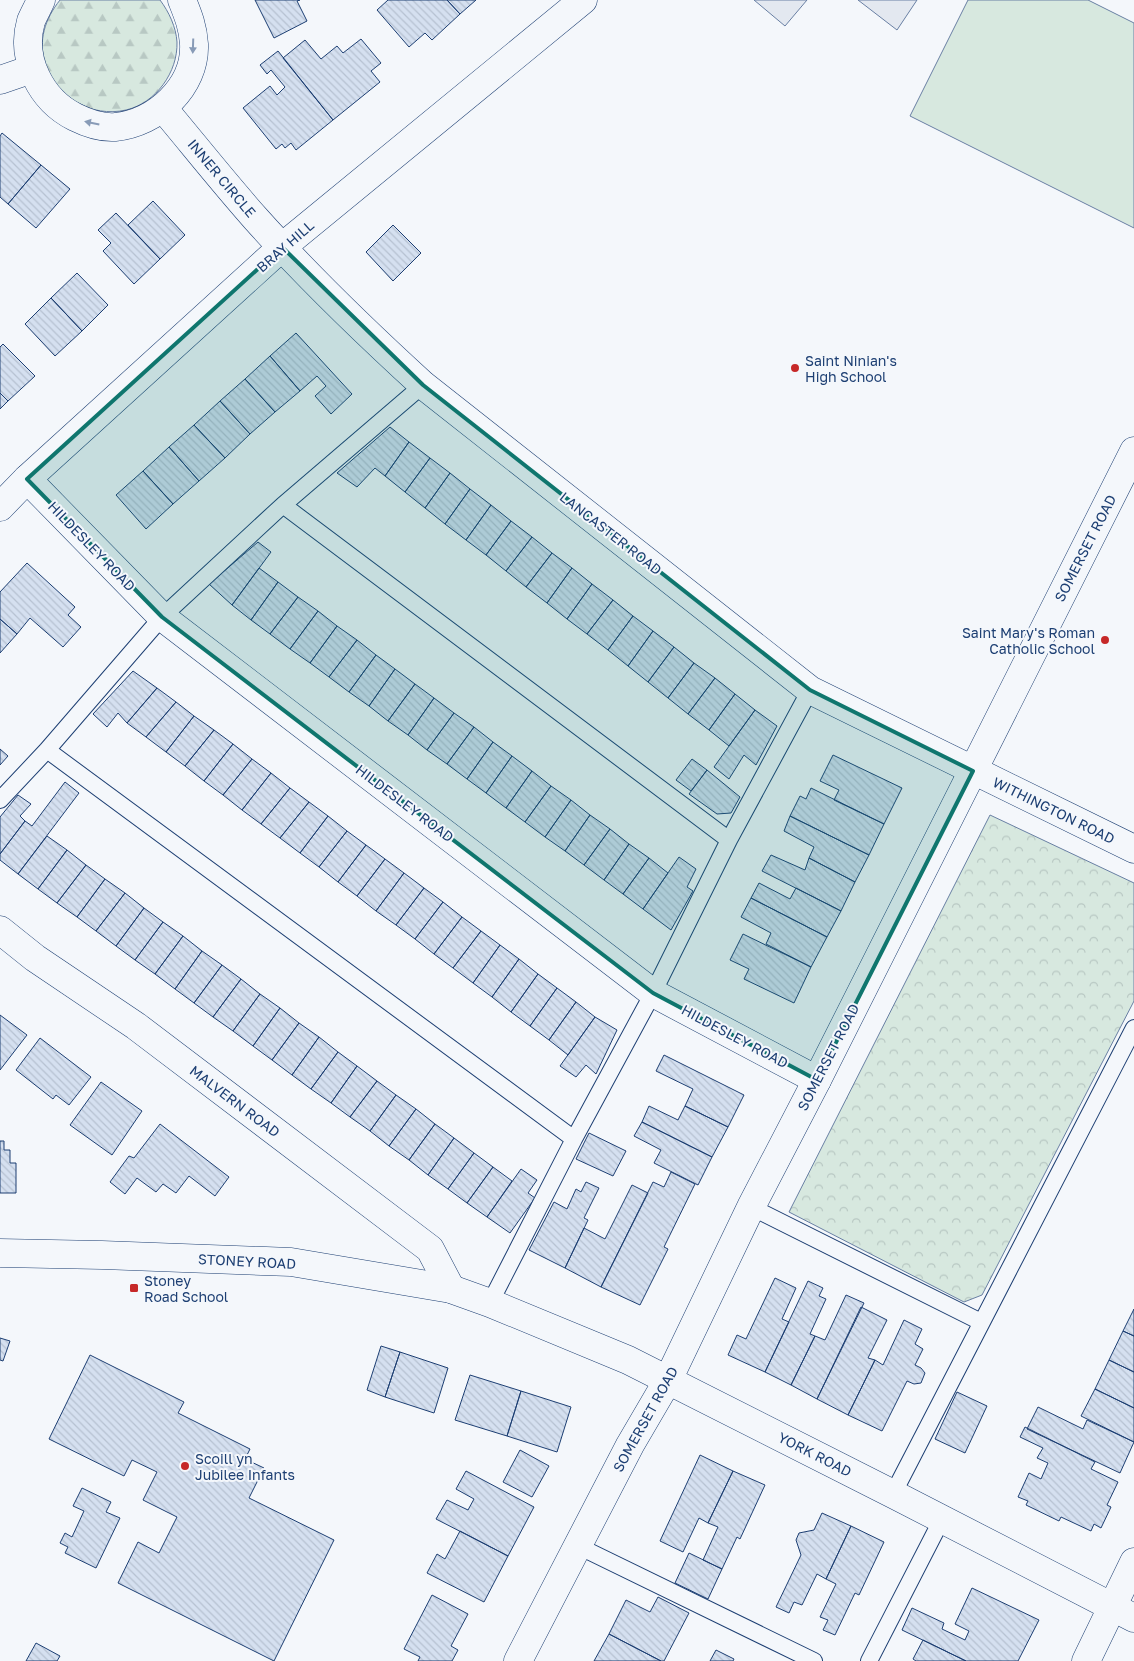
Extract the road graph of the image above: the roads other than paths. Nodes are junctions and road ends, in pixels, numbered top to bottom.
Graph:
1 (41, 0) edge
2 (182, 0) edge
3 (582, 0) edge
4 (32, 69) junction
5 (0, 80) edge
6 (163, 108) junction
7 (282, 248) junction
8 (423, 385) junction
9 (1134, 451) edge
10 (27, 479) junction
11 (283, 506) junction
12 (0, 507) edge
13 (162, 617) junction
14 (810, 690) junction
15 (48, 750) junction
16 (973, 770) junction
17 (0, 800) edge
18 (729, 840) junction
19 (1134, 849) edge
20 (0, 930) edge
21 (653, 993) junction
22 (1134, 1028) edge
23 (817, 1080) junction
24 (574, 1139) junction
25 (751, 1207) junction
26 (0, 1253) edge
27 (451, 1289) junction
28 (490, 1303) junction
29 (981, 1322) junction
30 (668, 1380) junction
31 (893, 1494) junction
32 (942, 1519) junction
33 (578, 1546) junction
34 (1134, 1562) edge
35 (1123, 1612) edge
36 (518, 1661) edge
37 (814, 1661) edge
38 (869, 1661) edge
39 (1086, 1661) edge

1 - 4 main road
2 -> 6 main road
3 - 7 main road, BRAY HILL
4 - 5 main road
6 -> 4 main road
6 - 7 main road, INNER CIRCLE
7 - 8 main road, LANCASTER ROAD
7 - 10 main road, BRAY HILL
8 - 11 lane
8 - 14 main road, LANCASTER ROAD
9 - 16 main road, SOMERSET ROAD
10 - 12 main road, BRAY HILL
10 - 13 main road, HILDESLEY ROAD
11 - 13 lane
11 - 18 lane
13 - 15 lane
13 - 21 main road, HILDESLEY ROAD
14 - 16 main road, LANCASTER ROAD
14 - 18 lane
15 - 17 lane
15 - 24 lane
16 - 19 main road, WITHINGTON ROAD
16 - 23 main road, SOMERSET ROAD
18 - 21 lane
20 - 27 main road, MALVERN ROAD
21 - 23 main road, HILDESLEY ROAD
21 - 24 lane
22 - 29 lane
23 - 25 main road, SOMERSET ROAD
24 - 28 lane
25 - 29 lane
25 - 30 main road, SOMERSET ROAD
26 - 27 main road, STONEY ROAD
27 - 28 main road, STONEY ROAD
28 - 30 main road, YORK ROAD
29 - 31 lane
30 - 31 main road, YORK ROAD
30 - 33 main road, SOMERSET ROAD
31 - 32 main road, YORK ROAD
32 - 35 main road, YORK ROAD
32 - 38 lane
33 - 36 main road, SOMERSET ROAD
33 - 37 lane
34 - 35 main road
35 - 39 main road

